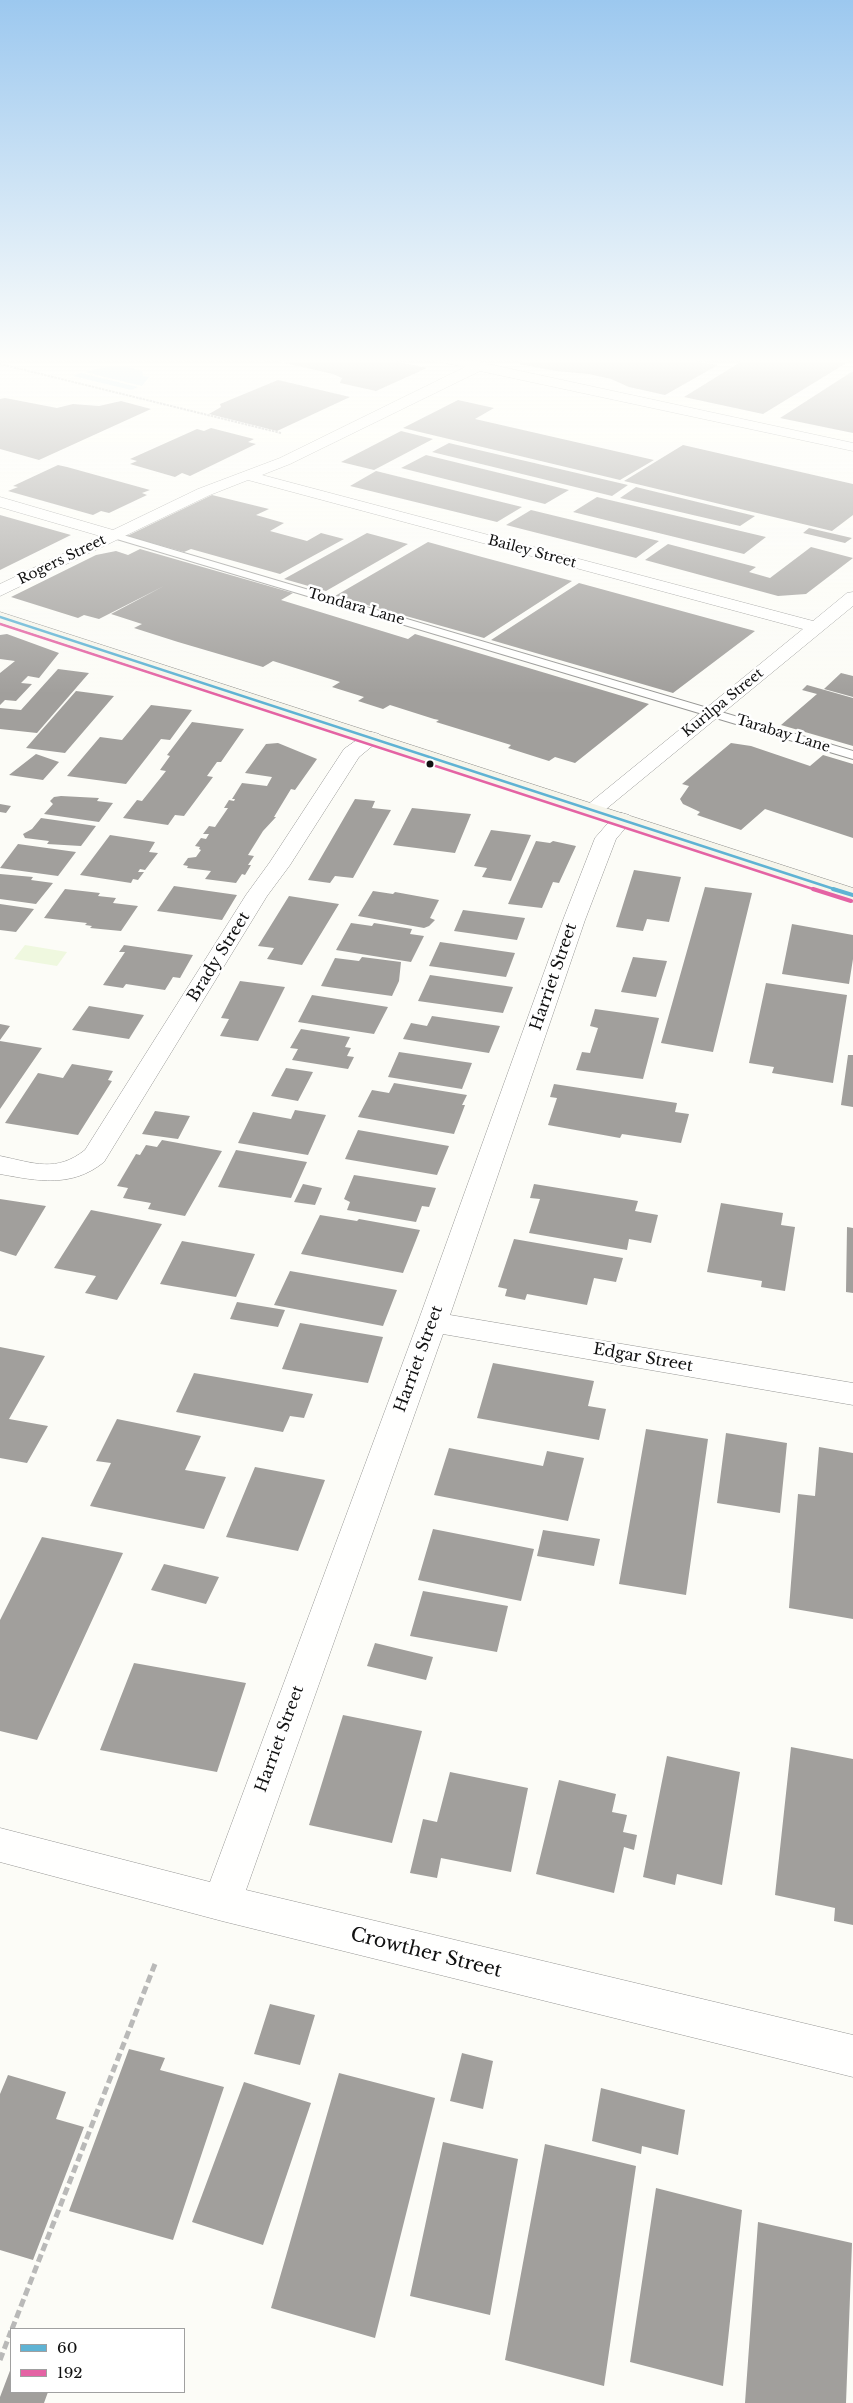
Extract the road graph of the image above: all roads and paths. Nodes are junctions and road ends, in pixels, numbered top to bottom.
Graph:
1 (261, 470) edge
2 (248, 475) junction
3 (0, 502) edge
4 (113, 536) junction
5 (0, 591) edge
6 (853, 597) edge
7 (2, 619) edge
8 (816, 627) junction
9 (712, 712) junction
10 (372, 738) junction
11 (853, 755) edge
12 (593, 810) junction
13 (622, 819) junction
14 (853, 895) edge
15 (0, 1165) edge
16 (433, 1322) junction
17 (853, 1394) edge
18 (0, 1845) edge
19 (222, 1903) junction
20 (155, 1964) dead end
21 (853, 2056) edge
22 (13, 2328) edge
23 (10, 2335) edge
24 (0, 2360) edge

1 - 2 street, Rogers Street
2 - 4 street, Rogers Street
2 - 8 street, Bailey Street
3 - 4 street, Tondara Lane
4 - 5 street, Rogers Street
4 - 9 lane, Tondara Lane
6 - 8 street, Kurilpa Street
7 - 10 street
8 - 9 street, Kurilpa Street
9 - 11 lane, Tarabay Lane
9 - 12 street, Kurilpa Street
10 - 12 street
10 - 15 street, Brady Street
12 - 13 street
13 - 14 street
13 - 16 street, Harriet Street
16 - 17 street, Edgar Street
16 - 19 street, Harriet Street
18 - 19 street, Crowther Street
19 - 21 street, Crowther Street
20 - 22 path
23 - 24 path

